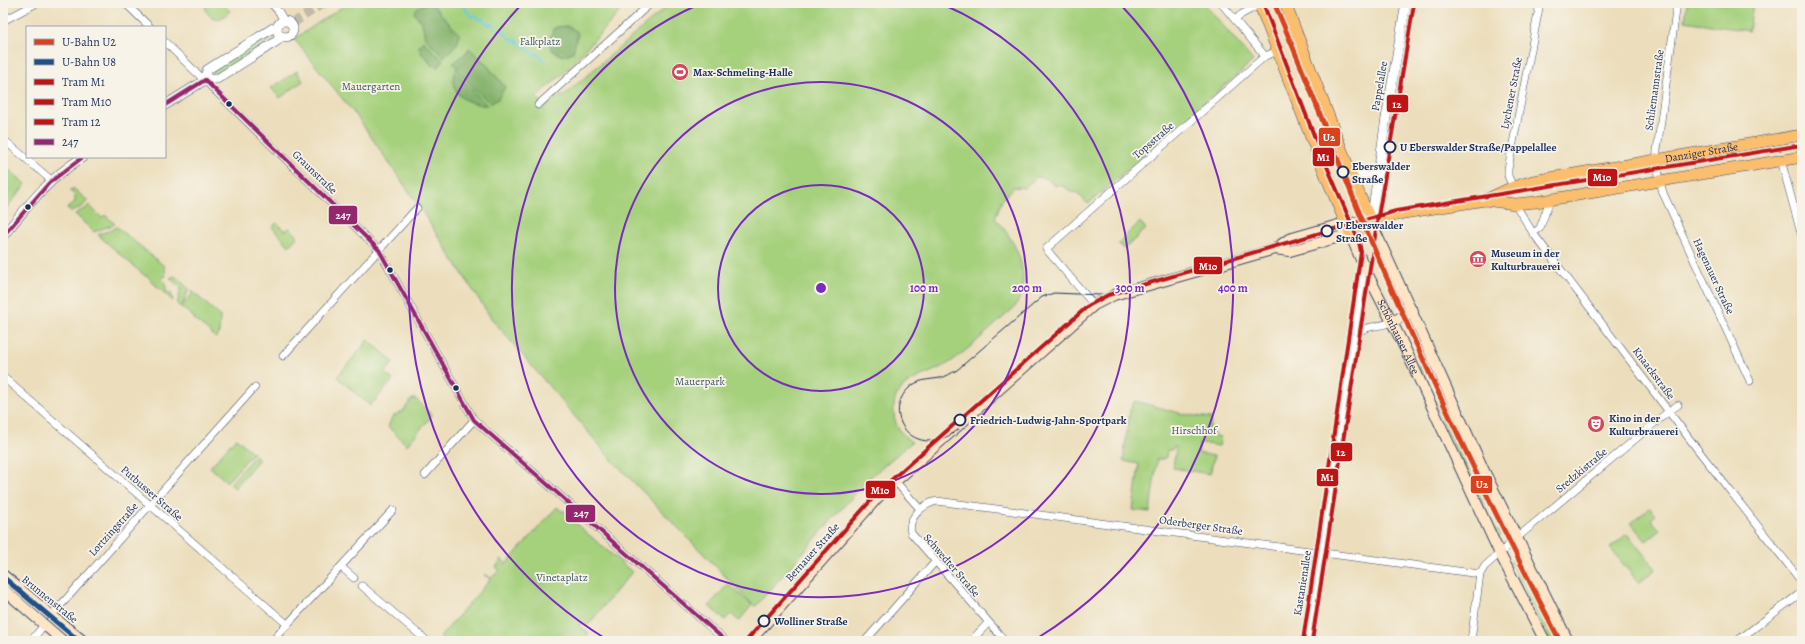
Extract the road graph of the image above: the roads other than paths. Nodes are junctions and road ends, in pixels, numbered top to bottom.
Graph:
1 (37, 3) edge
2 (125, 3) edge
3 (271, 3) edge
4 (651, 3) edge
5 (1221, 3) edge
6 (1285, 3) edge
7 (1406, 3) edge
8 (1540, 3) edge
9 (1677, 3) edge
10 (1261, 4) edge
11 (1235, 20) junction
12 (3, 21) edge
13 (149, 26) edge
14 (285, 26) junction
15 (166, 43) edge
16 (1278, 51) junction
17 (1265, 56) junction
18 (205, 80) junction
19 (166, 104) edge
20 (538, 105) dead end
21 (1802, 135) edge
22 (3, 139) edge
23 (1802, 157) edge
24 (81, 158) edge
25 (1656, 159) junction
26 (1781, 160) junction
27 (1377, 173) junction
28 (1351, 174) junction
29 (51, 180) junction
30 (1659, 181) junction
31 (1513, 187) junction
32 (1486, 200) junction
33 (1550, 200) junction
34 (1515, 204) junction
35 (417, 208) dead end
36 (1371, 222) junction
37 (1345, 223) junction
38 (1533, 233) junction
39 (1350, 234) junction
40 (3, 236) edge
41 (1802, 237) edge
42 (379, 250) junction
43 (1275, 250) junction
44 (1362, 263) junction
45 (1094, 305) junction
46 (1413, 311) junction
47 (1392, 322) junction
48 (1351, 338) junction
49 (283, 356) dead end
50 (3, 378) edge
51 (1750, 381) dead end
52 (255, 387) dead end
53 (1678, 405) dead end
54 (1669, 411) junction
55 (474, 420) junction
56 (425, 475) dead end
57 (895, 481) junction
58 (150, 505) junction
59 (920, 509) junction
60 (393, 510) dead end
61 (1517, 537) junction
62 (1319, 552) junction
63 (1499, 552) junction
64 (936, 562) junction
65 (341, 567) junction
66 (1480, 574) junction
67 (3, 575) edge
68 (354, 578) dead end
69 (1802, 582) edge
70 (362, 586) dead end
71 (3, 590) edge
72 (1802, 592) edge
73 (52, 615) junction
74 (988, 623) junction
75 (288, 624) junction
76 (44, 625) junction
77 (31, 641) edge
78 (63, 641) edge
79 (83, 641) edge
80 (272, 641) edge
81 (427, 641) edge
82 (726, 641) edge
83 (750, 641) edge
84 (865, 641) edge
85 (971, 641) edge
86 (1004, 641) edge
87 (1305, 641) edge
88 (1472, 641) edge
89 (1545, 641) edge
90 (1568, 641) edge
91 (1737, 641) edge

1 - 12 street
2 - 13 street
3 - 14 street
4 - 20 street
5 - 11 street
6 - 28 main road, Schönhauser Allee
7 - 27 street, Pappelallee
8 - 31 street, Lychener Straße
9 - 25 street, Schliemannstraße
10 - 11 street
10 - 16 main road, Schönhauser Allee
11 - 17 street
14 - 18 street
14 - 18 street
15 - 18 street, Graunstraße
16 - 17 street, Topsstraße
16 - 37 main road, Schönhauser Allee
17 - 45 street, Topsstraße
18 - 19 street
18 - 42 street, Graunstraße
21 - 25 main road, Danziger Straße
22 - 29 street
23 - 26 main road, Danziger Straße
24 - 29 street
25 - 30 street, Schliemannstraße
25 - 31 main road, Danziger Straße
26 - 30 main road, Danziger Straße
26 - 41 street
27 - 28 street
27 - 36 street, Pappelallee
28 - 36 main road, Schönhauser Allee
29 - 40 street
30 - 33 main road, Danziger Straße
30 - 51 street, Hagenauer Straße
31 - 32 main road, Danziger Straße
32 - 34 main road, Danziger Straße
32 - 36 main road, Danziger Straße
33 - 34 main road, Danziger Straße
33 - 38 street
34 - 38 street, Knaackstraße
35 - 42 street
36 - 37 main road
36 - 39 main road, Danziger Straße
36 - 46 main road, Schönhauser Allee
37 - 39 main road, Schönhauser Allee
37 - 43 main road
38 - 54 street, Knaackstraße
39 - 43 main road
39 - 44 main road, Schönhauser Allee
42 - 49 street
42 - 55 street, Graunstraße
43 - 45 main road
44 - 47 main road, Schönhauser Allee
44 - 48 street, Kastanienallee
45 - 57 main road
46 - 47 main road
46 - 61 main road, Schönhauser Allee
47 - 48 street
47 - 63 main road, Schönhauser Allee
48 - 62 street, Kastanienallee
50 - 58 street, Putbusser Straße
52 - 58 street, Lortzingstraße
53 - 54 street, Sredzkistraße
54 - 61 street, Sredzkistraße
54 - 69 street, Knaackstraße
55 - 56 street
55 - 82 street
57 - 59 street
57 - 83 main road, Bernauer Straße
58 - 73 street, Lortzingstraße
58 - 75 street, Putbusser Straße
59 - 62 street, Oderberger Straße
59 - 64 street, Schwedter Straße
60 - 65 street
61 - 63 street, Sredzkistraße
61 - 90 main road, Schönhauser Allee
62 - 66 street, Oderberger Straße
62 - 87 street, Kastanienallee
63 - 66 street, Sredzkistraße
63 - 89 main road, Schönhauser Allee
64 - 74 street, Schwedter Straße
64 - 84 street
65 - 68 street
65 - 75 street
66 - 88 street
67 - 73 main road, Brunnenstraße
70 - 81 street
71 - 76 main road, Brunnenstraße
72 - 91 street
73 - 76 main road
73 - 79 main road, Brunnenstraße
74 - 85 street
74 - 86 street, Schwedter Straße
75 - 80 street
76 - 77 street
76 - 78 main road, Brunnenstraße

